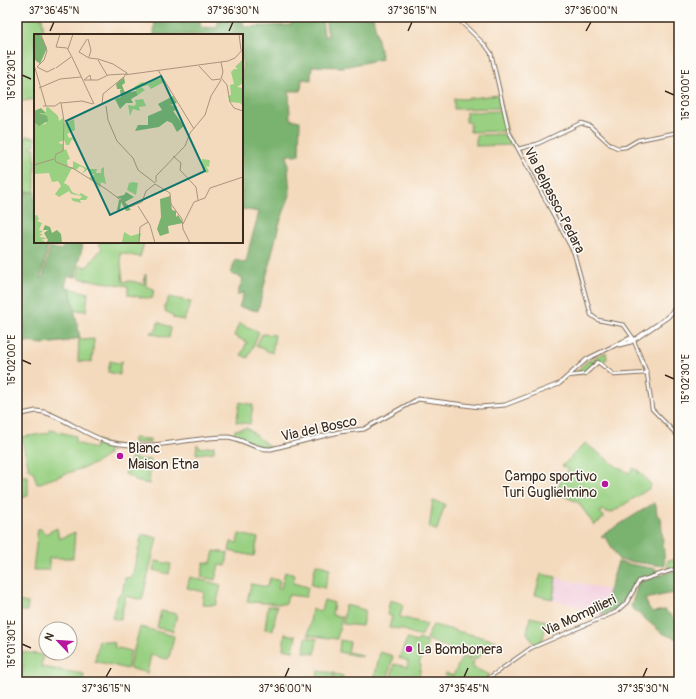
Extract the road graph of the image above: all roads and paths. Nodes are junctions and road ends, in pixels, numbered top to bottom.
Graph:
1 (456, 17) edge
2 (679, 132) edge
3 (518, 149) junction
4 (679, 303) edge
5 (632, 339) junction
6 (647, 373) junction
7 (569, 376) junction
8 (17, 416) edge
9 (679, 437) edge
10 (679, 568) edge
11 (483, 682) edge

1 - 3 street, Via Belpasso-Pedara
2 - 3 street
3 - 5 street, Via Belpasso-Pedara
4 - 5 main road
5 - 6 street
5 - 7 main road
6 - 7 street, Via del Bosco
6 - 9 street
7 - 8 main road, Via del Bosco
10 - 11 street, Via Mompilieri

